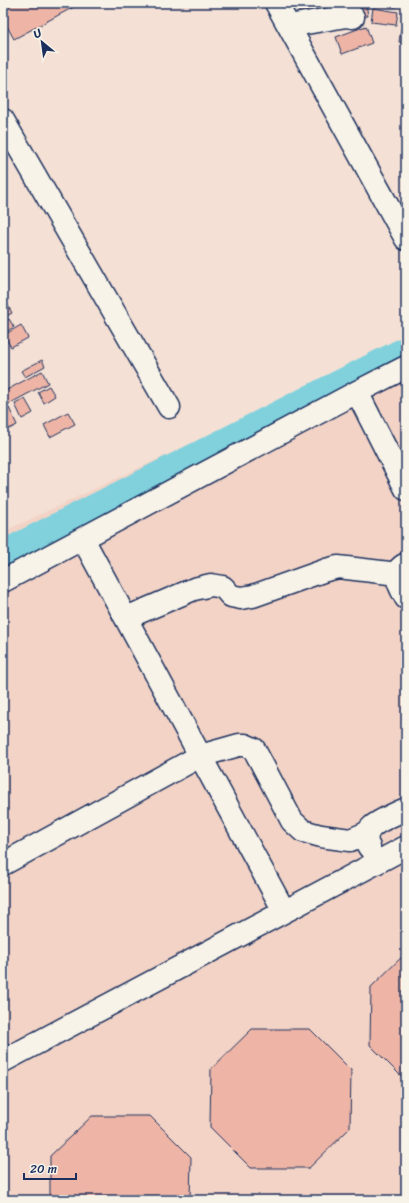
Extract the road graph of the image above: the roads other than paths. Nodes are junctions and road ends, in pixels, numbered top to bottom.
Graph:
1 (276, 3) edge
2 (353, 16) dead end
3 (289, 26) junction
4 (3, 120) edge
5 (406, 239) edge
6 (406, 367) edge
7 (356, 392) junction
8 (169, 407) dead end
9 (406, 489) edge
10 (83, 539) junction
11 (402, 569) edge
12 (3, 581) edge
13 (406, 598) edge
14 (126, 618) junction
15 (200, 756) junction
16 (406, 809) edge
17 (367, 834) junction
18 (406, 846) edge
19 (378, 862) junction
20 (3, 864) edge
21 (284, 911) junction
22 (3, 1061) edge

1 - 3 street
2 - 3 street
3 - 5 street
4 - 8 street
6 - 7 street
7 - 9 street
7 - 10 street
10 - 12 street
10 - 14 street
11 - 13 street
11 - 14 street
14 - 15 street
15 - 17 street
15 - 20 street
15 - 21 street
16 - 17 street
17 - 19 street
18 - 19 street
19 - 21 street
21 - 22 street

